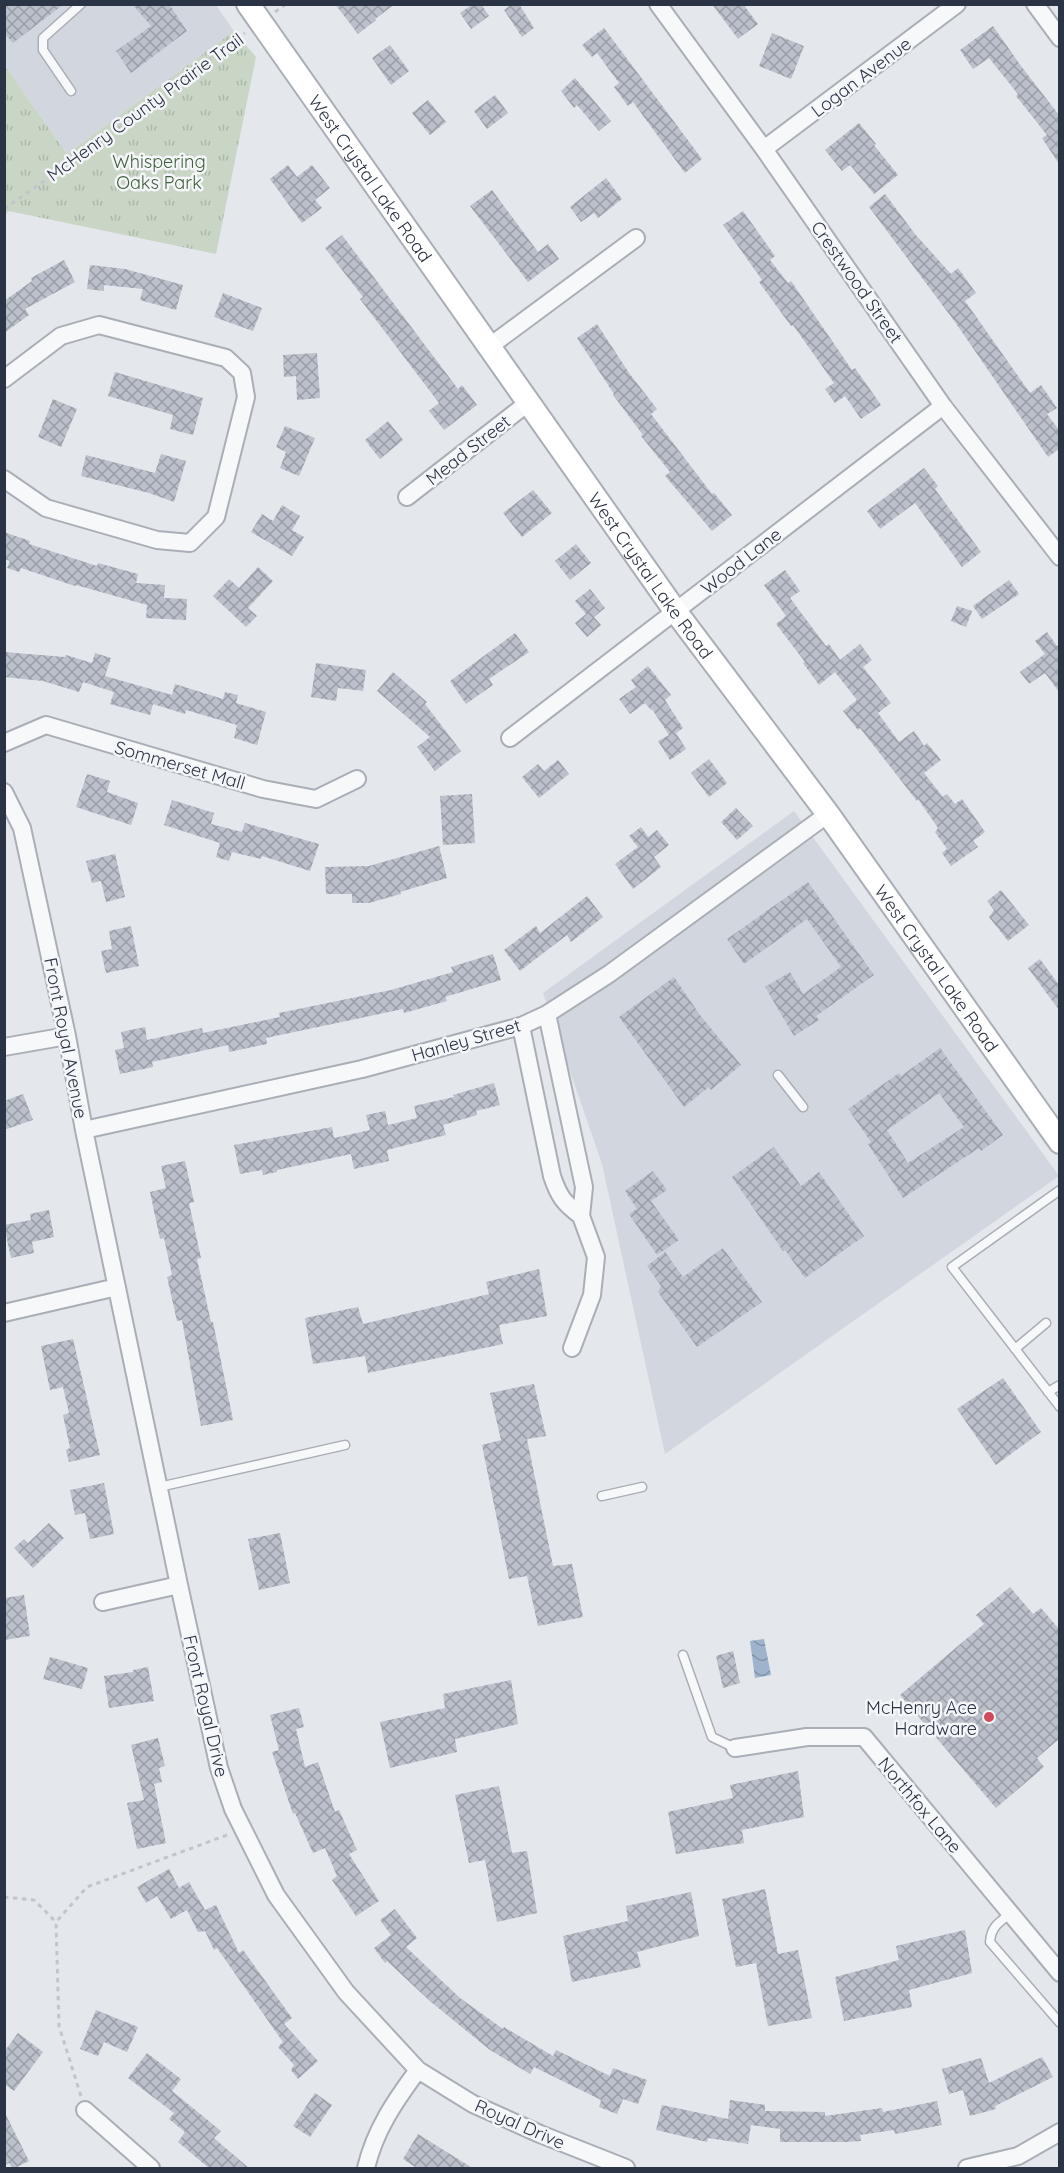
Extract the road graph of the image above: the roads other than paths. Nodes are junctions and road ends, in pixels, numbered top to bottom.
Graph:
1 (658, 4) edge
2 (957, 4) edge
3 (1035, 4) edge
4 (77, 6) edge
5 (256, 10) edge
6 (1059, 38) edge
7 (71, 91) dead end
8 (764, 149) junction
9 (636, 238) dead end
10 (490, 346) junction
11 (4, 379) edge
12 (530, 402) junction
13 (943, 406) junction
14 (4, 479) edge
15 (407, 497) dead end
16 (1059, 557) edge
17 (676, 612) junction
18 (510, 738) dead end
19 (4, 743) edge
20 (357, 780) dead end
21 (4, 792) edge
22 (828, 814) junction
23 (546, 1014) junction
24 (521, 1026) junction
25 (67, 1036) junction
26 (4, 1047) edge
27 (778, 1075) dead end
28 (803, 1107) dead end
29 (84, 1130) junction
30 (1059, 1142) edge
31 (1059, 1190) edge
32 (581, 1216) junction
33 (117, 1287) junction
34 (4, 1313) edge
35 (1046, 1323) dead end
36 (572, 1348) dead end
37 (1015, 1349) junction
38 (1059, 1385) edge
39 (1048, 1392) junction
40 (1058, 1401) edge
41 (345, 1445) dead end
42 (642, 1486) dead end
43 (159, 1487) junction
44 (602, 1496) dead end
45 (179, 1585) junction
46 (103, 1602) dead end
47 (683, 1655) dead end
48 (735, 1748) joint
49 (1010, 1914) junction
50 (1059, 1973) edge
51 (1059, 2023) edge
52 (418, 2070) junction
53 (85, 2110) road end
54 (1059, 2132) edge
55 (970, 2168) edge
56 (151, 2169) edge
57 (366, 2169) edge
58 (626, 2169) edge

1 - 8 street, Crestwood Street
2 - 8 street, Logan Avenue
3 - 6 street
4 - 7 lane
5 - 10 street, West Crystal Lake Road
8 - 13 street, Crestwood Street
9 - 10 street
10 - 12 street, West Crystal Lake Road
11 - 14 street
12 - 15 street, Mead Street
12 - 17 street, West Crystal Lake Road
13 - 16 street, Crestwood Street
13 - 17 street, Wood Lane
17 - 18 street, Wood Lane
17 - 22 street, West Crystal Lake Road
19 - 20 street, Sommerset Mall
21 - 25 street, Front Royal Avenue
22 - 23 street, Hanley Street
22 - 30 street, West Crystal Lake Road
23 - 24 street, Hanley Street
23 - 32 street
24 - 29 street, Hanley Street
24 - 32 street
25 - 26 street
25 - 29 street, Front Royal Avenue
27 - 28 lane
29 - 33 street, Front Royal Avenue
31 - 37 lane
32 - 36 street
33 - 34 street
33 - 43 street, Front Royal Drive
35 - 37 lane
37 - 39 lane
38 - 39 lane
39 - 40 lane
41 - 43 lane
42 - 44 lane
43 - 45 street, Front Royal Drive
45 - 46 street
45 - 52 street, Front Royal Drive
47 - 48 lane
48 - 49 street, Northfox Lane
49 - 50 street, Northfox Lane
49 - 51 lane
52 - 57 street
52 - 58 street, Royal Drive
53 - 56 street
54 - 55 street

